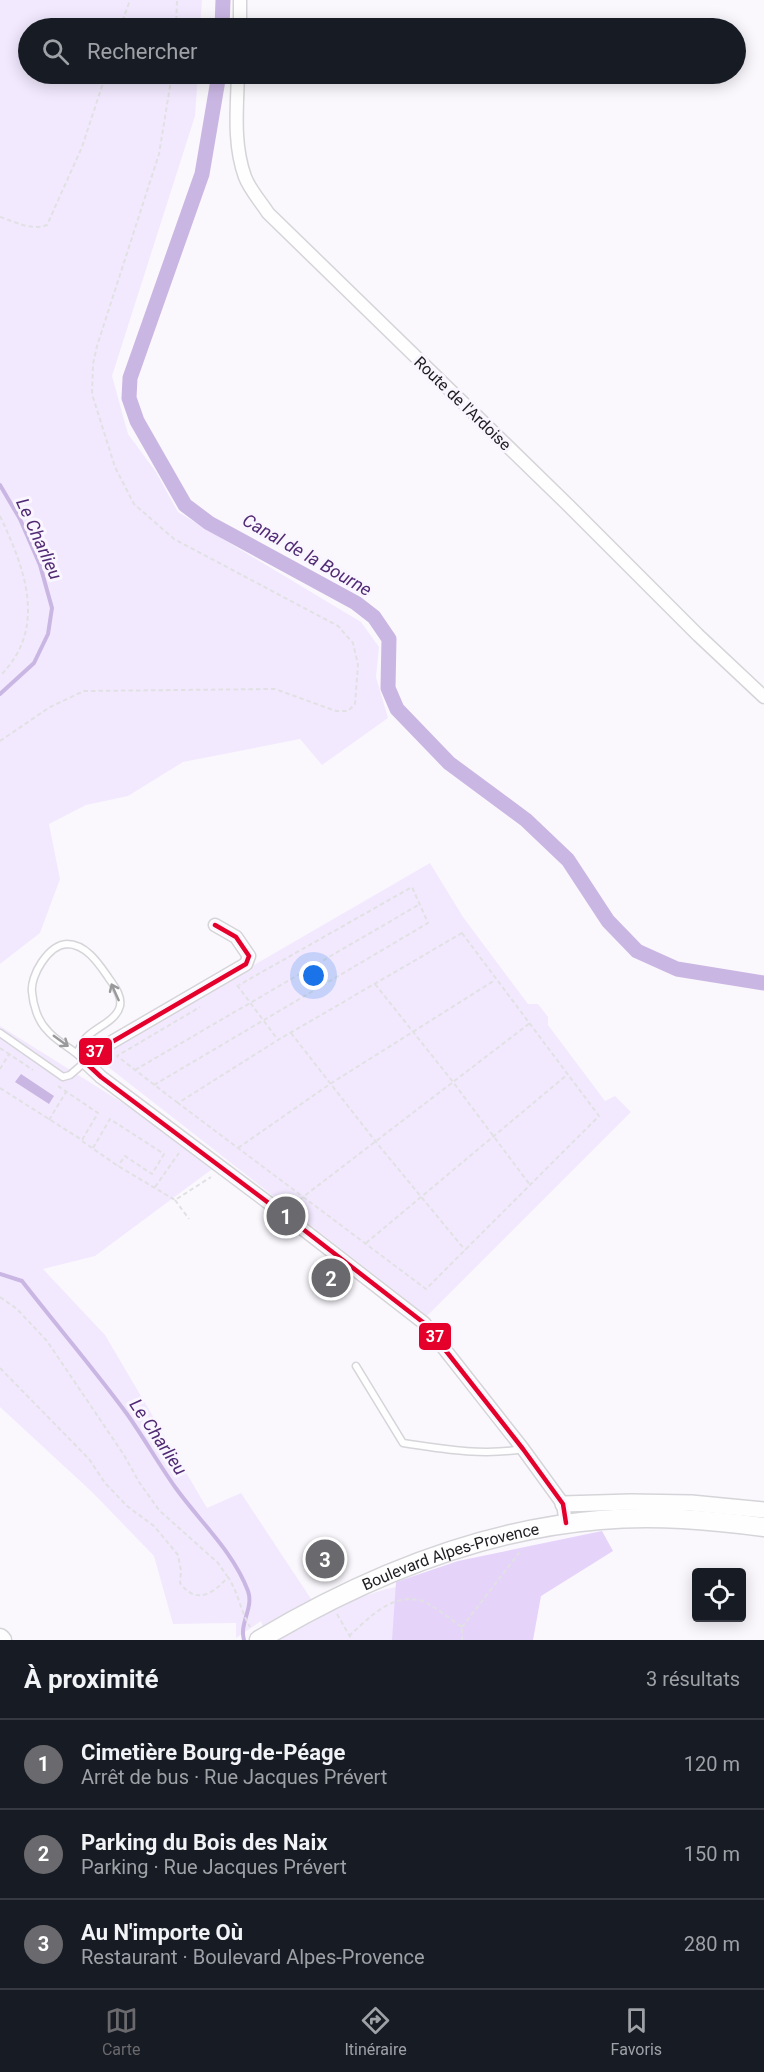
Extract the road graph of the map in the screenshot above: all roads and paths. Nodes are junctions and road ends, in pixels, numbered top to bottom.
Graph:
1 (130, 0) edge
2 (177, 0) edge
3 (240, 0) edge
4 (124, 18) edge
5 (176, 18) edge
6 (240, 18) edge
7 (103, 84) edge
8 (170, 84) edge
9 (238, 84) edge
10 (0, 218) edge
11 (0, 516) edge
12 (0, 676) edge
13 (764, 697) edge
14 (0, 741) edge
15 (420, 904) junction
16 (215, 925) dead end
17 (495, 980) junction
18 (375, 984) junction
19 (251, 1002) junction
20 (207, 1003) dead end
21 (264, 1020) junction
22 (530, 1023) junction
23 (412, 1032) junction
24 (0, 1033) edge
25 (291, 1033) junction
26 (278, 1040) junction
27 (0, 1048) edge
28 (9, 1054) junction
29 (81, 1057) junction
30 (0, 1068) edge
31 (135, 1070) junction
32 (38, 1073) dead end
33 (568, 1074) junction
34 (453, 1082) junction
35 (330, 1084) junction
36 (154, 1085) junction
37 (57, 1086) dead end
38 (0, 1088) edge
39 (66, 1092) junction
40 (178, 1103) junction
41 (49, 1119) junction
42 (494, 1136) junction
43 (82, 1140) junction
44 (187, 1141) junction
45 (376, 1142) junction
46 (238, 1148) junction
47 (93, 1149) junction
48 (118, 1166) junction
49 (223, 1168) junction
50 (530, 1185) junction
51 (155, 1187) junction
52 (420, 1196) junction
53 (303, 1197) junction
54 (175, 1200) junction
55 (189, 1219) dead end
56 (366, 1243) junction
57 (465, 1250) junction
58 (0, 1297) edge
59 (356, 1366) dead end
60 (0, 1368) edge
61 (523, 1449) junction
62 (563, 1504) junction
63 (764, 1510) edge
64 (566, 1523) junction
65 (764, 1527) edge
66 (524, 1547) dead end
67 (228, 1577) junction
68 (338, 1615) dead end
69 (247, 1623) dead end
70 (462, 1627) junction
71 (349, 1636) junction
72 (259, 1640) edge
73 (352, 1640) edge
74 (462, 1640) edge

1 - 4 path
2 - 5 path
3 - 6 street
7 - 10 path
8 - 14 path
9 - 13 street, Route de l'Ardoise
11 - 12 path
15 - 19 path
15 - 19 path
15 - 21 path
16 - 29 street
17 - 18 path
17 - 22 path
17 - 23 path
18 - 23 path
18 - 25 path
19 - 21 path
19 - 31 path
20 - 31 path
21 - 26 path
21 - 36 path
22 - 33 path
22 - 34 path
23 - 34 path
23 - 35 path
24 - 29 lane
25 - 26 path
25 - 35 path
26 - 40 path
27 - 28 path
28 - 30 path
28 - 32 path
29 -> 29 lane
29 - 44 street
31 - 36 path
33 - 42 path
33 - 50 path
34 - 42 path
34 - 45 path
35 - 45 path
35 - 46 path
36 - 40 path
37 - 39 path
38 - 41 path
39 - 41 path
39 - 43 path
40 - 46 path
41 - 43 path
42 - 50 path
42 - 52 path
43 - 47 path
44 - 49 street
44 - 51 path
45 - 52 path
45 - 53 path
46 - 53 path
47 - 48 path
47 - 48 path
48 - 51 path
49 - 54 path
49 - 61 street
50 - 57 path
51 - 54 path
52 - 56 path
52 - 57 path
53 - 56 path
54 - 55 path
56 - 57 path
58 - 67 path
59 - 61 lane
60 - 67 path
61 - 62 street
62 - 63 street
62 - 64 street
64 - 65 main road, Boulevard Alpes-Provence
64 - 72 main road, Boulevard Alpes-Provence
66 - 70 path
67 - 69 path
68 - 71 path
70 - 71 path
70 - 74 path
71 - 73 path

